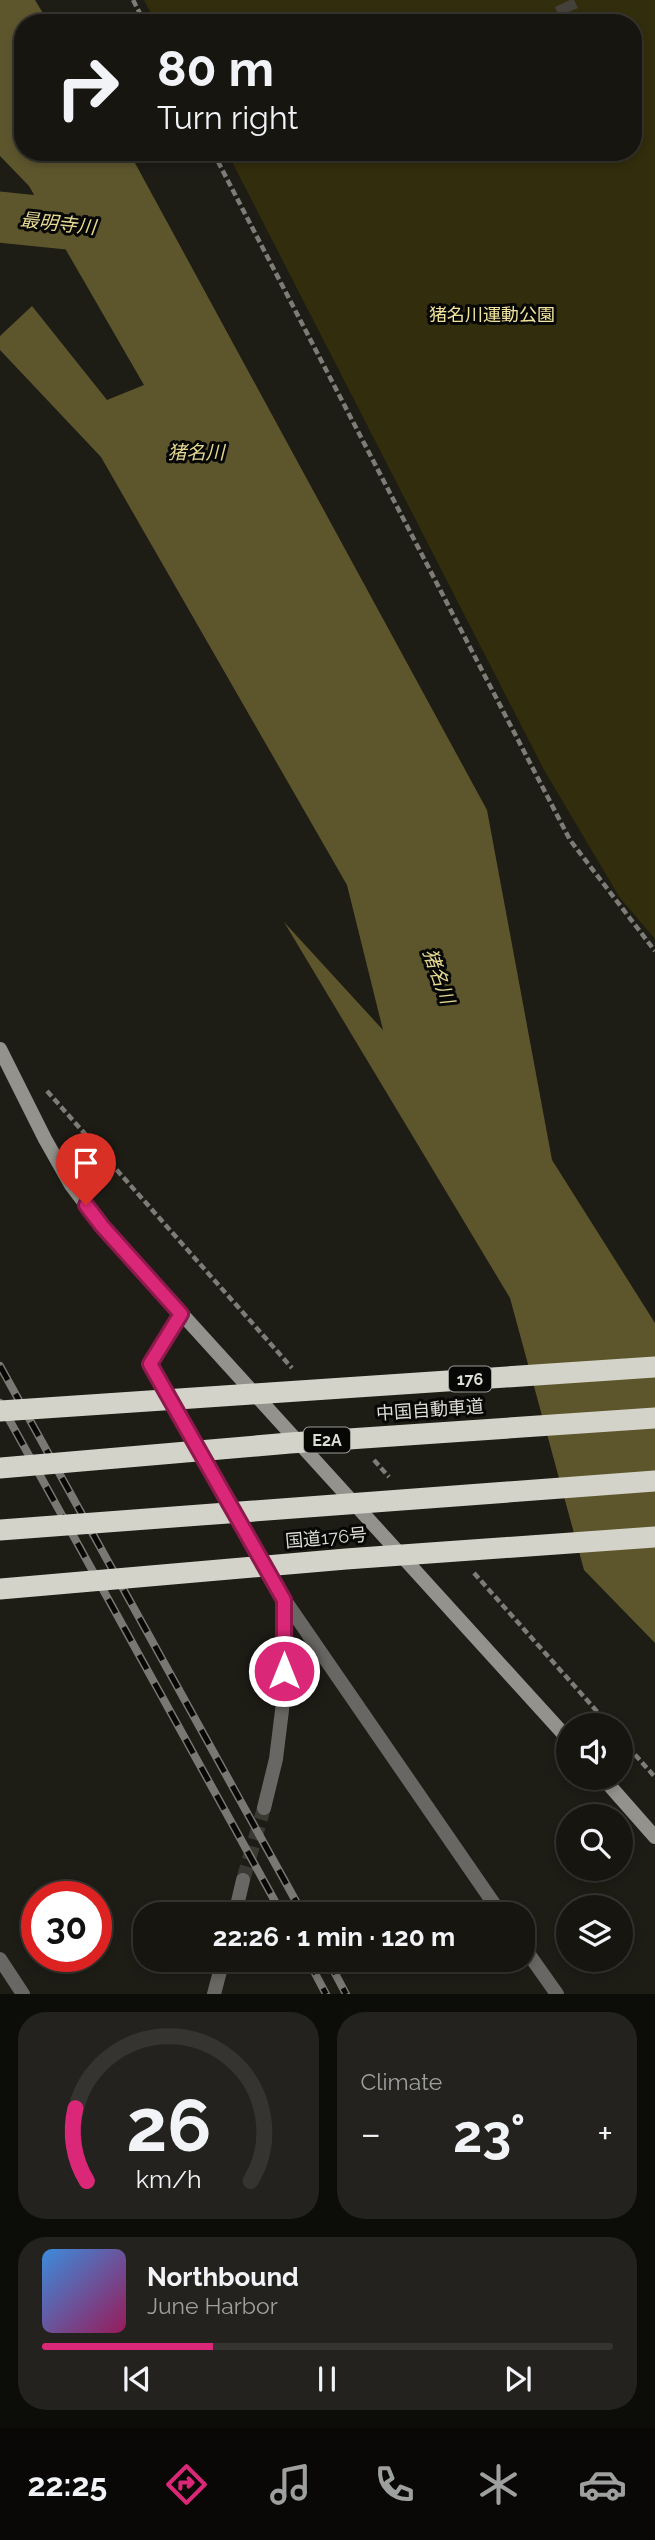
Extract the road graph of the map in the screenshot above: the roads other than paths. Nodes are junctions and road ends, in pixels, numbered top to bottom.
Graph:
1 (0, 1049) edge
2 (181, 1314) junction
3 (655, 1367) edge
4 (0, 1410) edge
5 (655, 1418) edge
6 (0, 1468) edge
7 (655, 1481) edge
8 (0, 1530) edge
9 (655, 1536) edge
10 (0, 1589) edge
11 (284, 1600) junction
12 (556, 1726) edge
13 (614, 1790) edge
14 (264, 1808) tunnel mouth
15 (655, 1837) edge
16 (243, 1880) tunnel mouth
17 (238, 1902) edge
18 (493, 1902) edge
19 (0, 1959) edge
20 (535, 1963) edge
21 (220, 1972) edge
22 (23, 1994) edge
23 (214, 1994) edge
24 (557, 1994) edge

1 - 2 street
2 - 11 street
2 - 12 street
3 - 4 highway, 176, bridge
5 - 6 highway, 中国自動車道 / E2A, bridge
7 - 8 highway, bridge
9 - 10 highway, 国道176号, bridge
11 - 14 street
11 - 18 street
13 - 15 street
16 - 17 street
19 - 22 street
20 - 24 street
21 - 23 street

